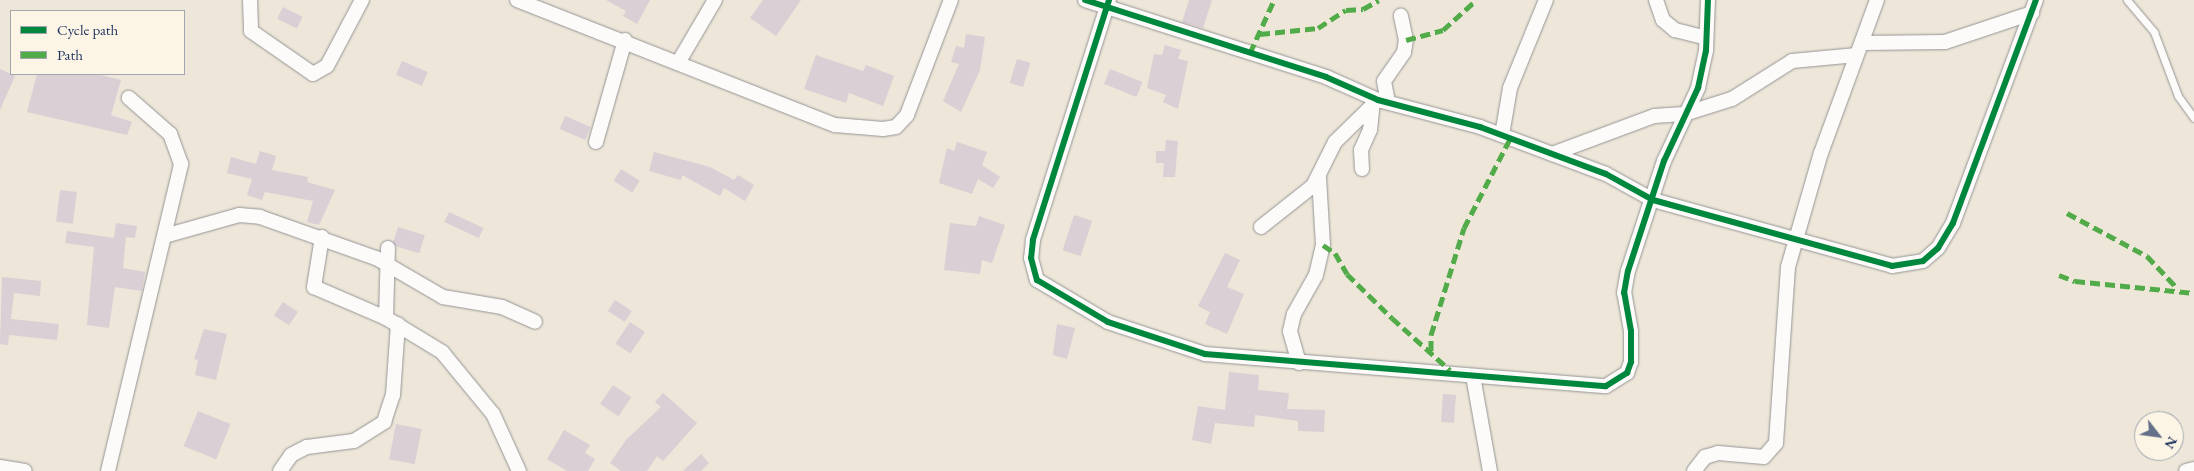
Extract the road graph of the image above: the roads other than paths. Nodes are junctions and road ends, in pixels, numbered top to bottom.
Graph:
1 (250, 0) edge
2 (362, 0) edge
3 (517, 0) edge
4 (715, 0) edge
5 (950, 0) edge
6 (1085, 0) edge
7 (1546, 0) edge
8 (1656, 0) edge
9 (1708, 0) edge
10 (1877, 0) edge
11 (2127, 0) edge
12 (1109, 4) edge
13 (2034, 7) edge
14 (1401, 16) dead end
15 (1706, 38) junction
16 (625, 40) junction
17 (1859, 49) junction
18 (678, 64) junction
19 (128, 98) dead end
20 (1379, 104) junction
21 (1684, 114) junction
22 (2194, 118) edge
23 (1502, 135) junction
24 (596, 142) dead end
25 (1552, 154) junction
26 (1362, 169) dead end
27 (1319, 177) junction
28 (1653, 200) junction
29 (1261, 226) dead end
30 (168, 235) junction
31 (322, 237) junction
32 (1796, 239) junction
33 (388, 248) dead end
34 (386, 264) junction
35 (392, 321) junction
36 (535, 322) dead end
37 (1299, 363) junction
38 (1473, 376) junction
39 (0, 467) edge
40 (2194, 469) edge
41 (25, 471) edge
42 (108, 471) edge
43 (280, 471) edge
44 (519, 471) edge
45 (1490, 471) edge
46 (1694, 471) edge
47 (2186, 471) edge

1 - 2 street
3 - 16 street
4 - 18 street
5 - 18 street
6 - 12 street
7 - 23 street
8 - 15 street
9 - 15 street
10 - 17 street
11 - 22 lane
12 - 20 street
12 - 37 street
13 - 17 street
13 - 32 street
14 - 20 street
15 - 21 street
16 - 18 street
16 - 24 street
17 - 21 street
17 - 32 street
19 - 30 street
20 - 23 street
20 - 26 street
20 - 27 street
21 - 25 street
21 - 28 street
23 - 25 street
25 - 28 street
27 - 29 street
27 - 37 street
28 - 32 street
28 - 38 street
30 - 31 street
30 - 42 street
31 - 34 street
31 - 35 street
32 - 46 street
33 - 34 street
34 - 35 street
34 - 36 street
35 - 43 street
35 - 44 street
37 - 38 street
38 - 45 street
39 - 41 street
40 - 47 street

